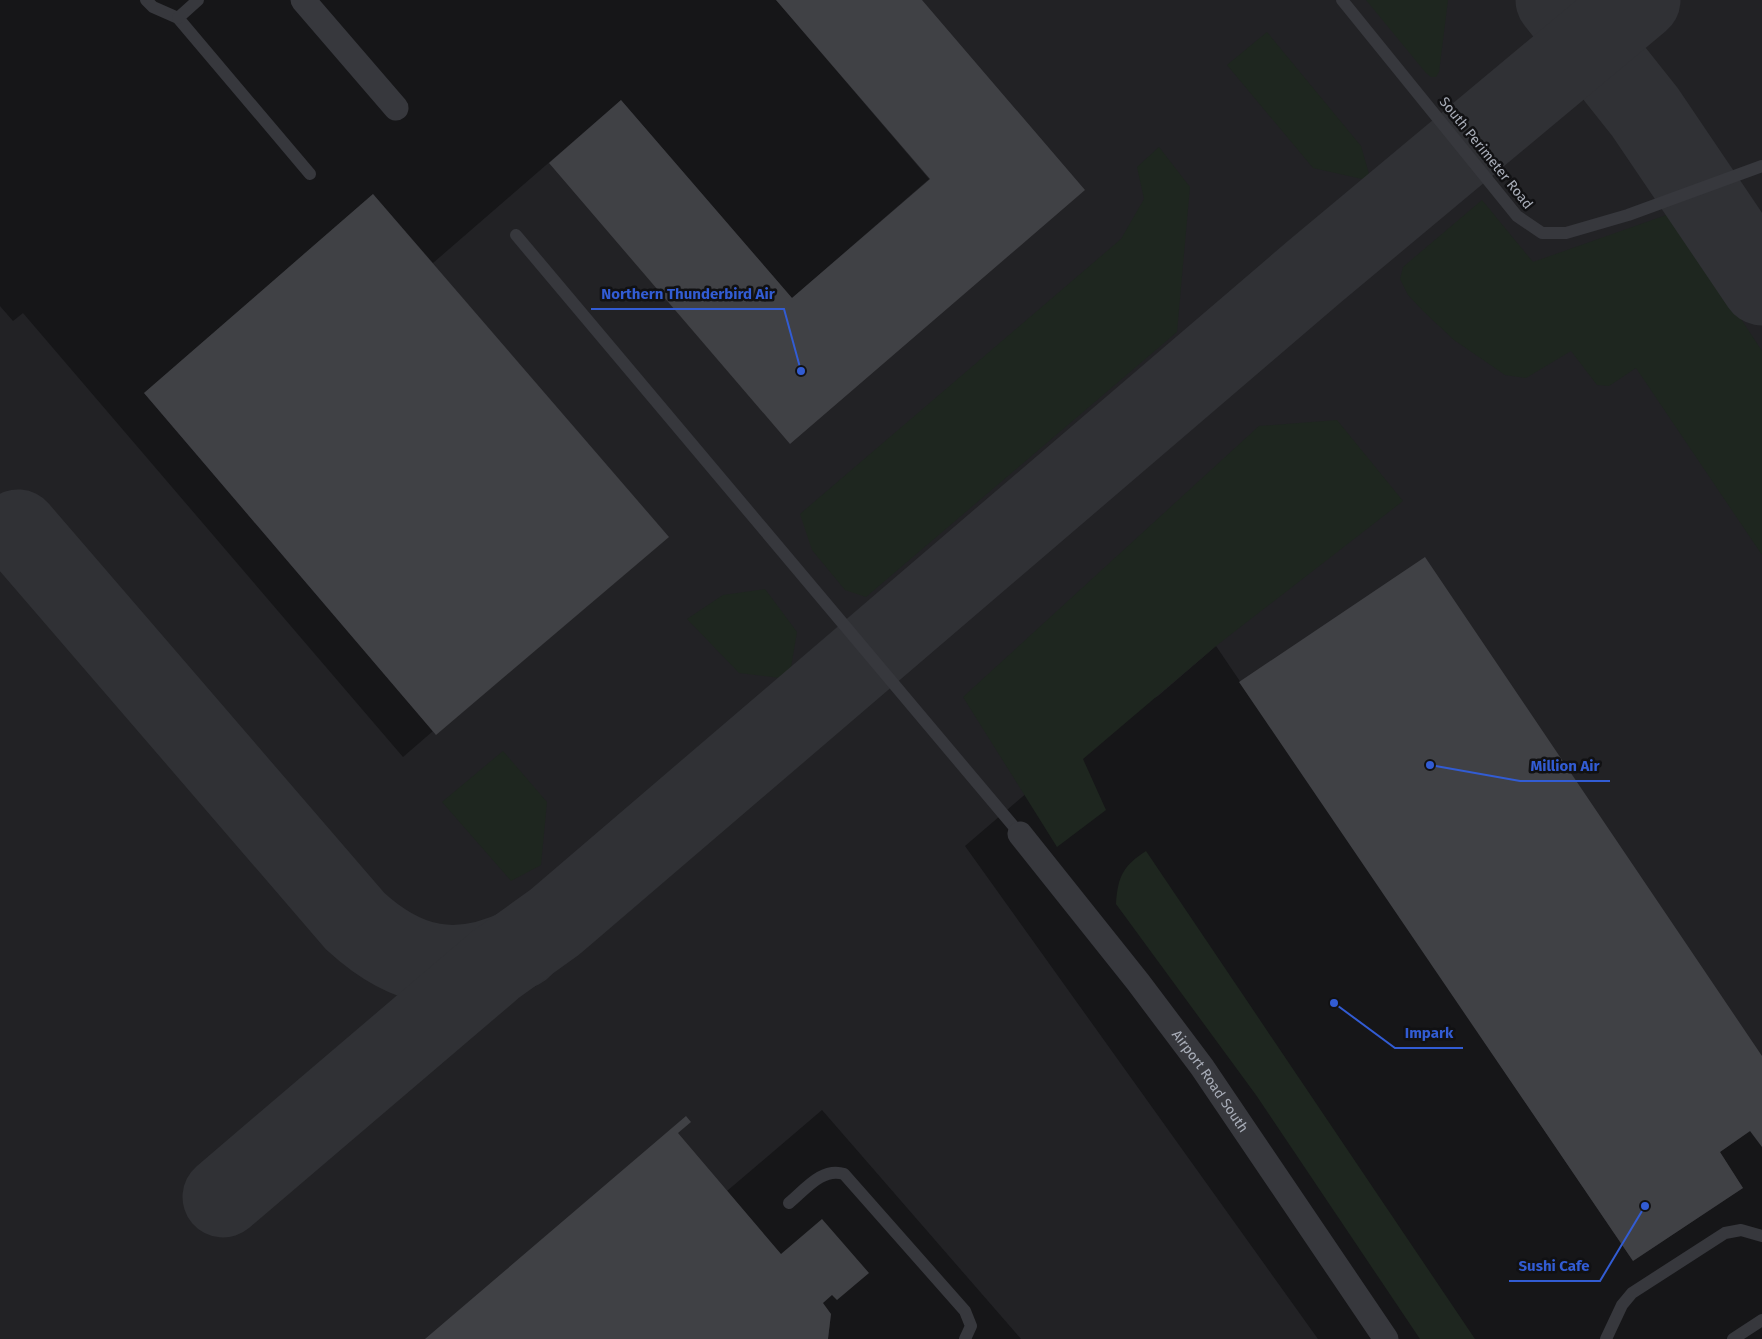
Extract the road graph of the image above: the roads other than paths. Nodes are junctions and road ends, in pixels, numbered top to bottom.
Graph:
1 (146, 0) edge
2 (198, 0) edge
3 (304, 0) edge
4 (1342, 0) edge
5 (178, 18) junction
6 (396, 108) dead end
7 (1762, 166) edge
8 (310, 174) dead end
9 (516, 235) dead end
10 (1020, 834) joint
11 (789, 1203) dead end
12 (1762, 1236) edge
13 (1762, 1320) edge
14 (965, 1339) edge
15 (1386, 1339) edge
16 (1606, 1339) edge
17 (1733, 1339) edge

1 - 5 lane
2 - 5 lane
3 - 6 street
4 - 7 lane, South Perimeter Road
5 - 8 lane
9 - 10 lane
10 - 15 street, Airport Road South
11 - 14 lane
12 - 16 lane
13 - 17 lane

